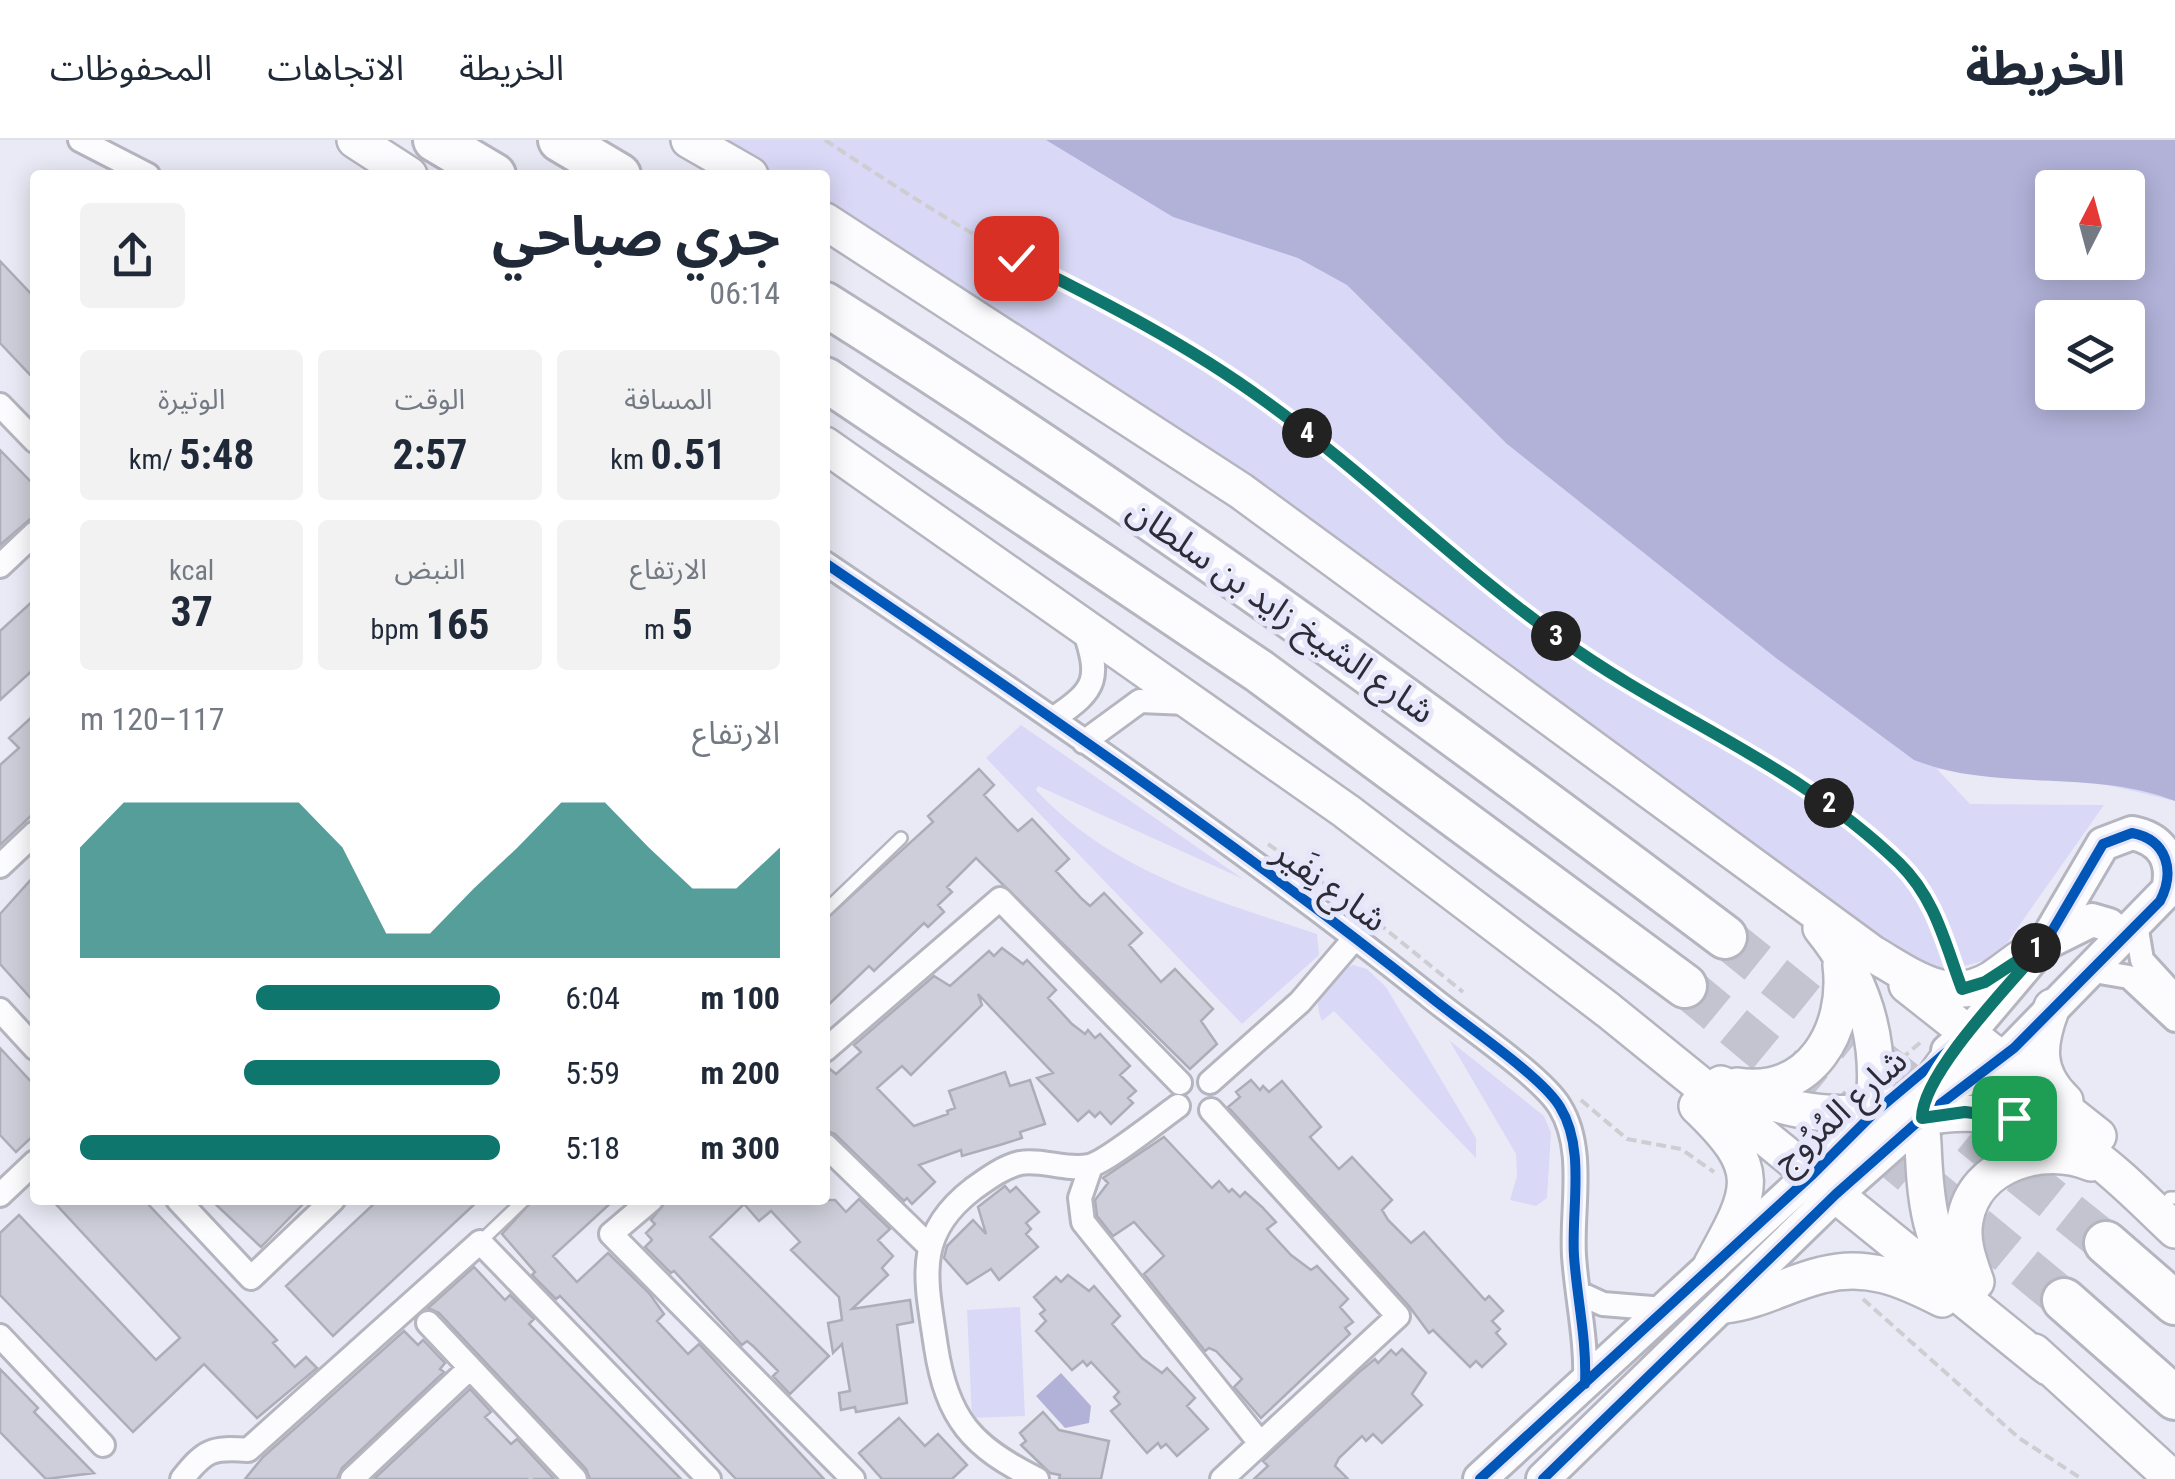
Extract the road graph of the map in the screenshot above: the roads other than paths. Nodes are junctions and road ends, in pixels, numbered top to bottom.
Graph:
1 (80, 140) edge
2 (354, 140) edge
3 (435, 140) edge
4 (560, 140) edge
5 (689, 140) edge
6 (138, 170) edge
7 (401, 170) edge
8 (486, 170) edge
9 (611, 170) edge
10 (741, 170) edge
11 (830, 224) edge
12 (830, 307) edge
13 (830, 381) edge
14 (0, 405) edge
15 (30, 435) edge
16 (830, 449) edge
17 (30, 538) edge
18 (0, 566) edge
19 (830, 566) edge
20 (1083, 625) junction
21 (1195, 704) junction
22 (1054, 718) junction
23 (1084, 742) junction
24 (30, 838) edge
25 (901, 838) dead end
26 (0, 866) edge
27 (2173, 866) edge
28 (1795, 896) junction
29 (2167, 901) edge
30 (830, 907) edge
31 (2128, 931) junction
32 (1725, 937) tunnel mouth
33 (1355, 938) junction
34 (1832, 941) junction
35 (2045, 943) junction
36 (1874, 954) junction
37 (2088, 970) junction
38 (1686, 986) tunnel mouth
39 (2175, 996) edge
40 (2052, 1007) junction
41 (0, 1010) edge
42 (1608, 1010) junction
43 (2175, 1020) edge
44 (1968, 1034) junction
45 (30, 1043) edge
46 (830, 1046) edge
47 (1656, 1050) junction
48 (1999, 1060) junction
49 (1210, 1082) junction
50 (1721, 1084) junction
51 (1179, 1094) junction
52 (1922, 1108) junction
53 (1211, 1110) junction
54 (1872, 1124) junction
55 (830, 1150) edge
56 (2117, 1163) junction
57 (1090, 1166) junction
58 (30, 1167) edge
59 (1824, 1184) junction
60 (0, 1195) edge
61 (183, 1205) edge
62 (328, 1205) edge
63 (519, 1205) edge
64 (645, 1205) edge
65 (2174, 1207) edge
66 (480, 1242) junction
67 (2106, 1242) tunnel mouth
68 (927, 1244) junction
69 (1712, 1264) junction
70 (1580, 1293) junction
71 (2064, 1300) tunnel mouth
72 (2175, 1303) edge
73 (1724, 1305) junction
74 (1664, 1309) junction
75 (1985, 1310) junction
76 (428, 1323) dead end
77 (0, 1336) edge
78 (470, 1368) junction
79 (1585, 1384) junction
80 (2175, 1398) edge
81 (1260, 1444) junction
82 (103, 1445) dead end
83 (182, 1479) edge
84 (352, 1479) edge
85 (574, 1479) edge
86 (709, 1479) edge
87 (853, 1479) edge
88 (1037, 1479) edge
89 (1222, 1479) edge
90 (1480, 1479) edge
91 (1543, 1479) edge
92 (2173, 1479) edge

1 - 6 street
2 - 7 main road
3 - 8 highway
4 - 9 highway
5 - 10 main road
11 - 28 main road
12 - 32 highway, شارع الشيخ زايد بن سلطان
13 - 38 highway, شارع الشيخ زايد بن سلطان
14 - 15 street
16 - 20 main road
17 - 18 street
19 - 22 street, شارع نِفَير
20 - 21 main road
20 - 22 street
21 - 23 street
21 - 42 main road
22 - 23 street, شارع نِفَير
23 - 33 street, شارع نِفَير
24 - 26 street
25 - 30 lane
27 - 29 street, شارع المُرُوج
27 - 35 street, شارع المُرُوج
28 - 34 main road
28 - 36 main road
29 - 31 street, شارع المُرُوج
31 - 35 street
31 - 37 street, شارع المُرُوج
31 - 39 street
33 - 49 street
33 - 70 street, شارع نِفَير
34 - 50 main road
34 - 54 main road
35 - 36 main road
35 - 44 street, شارع المُرُوج
36 - 44 main road
37 - 40 street, شارع المُرُوج
37 - 43 street
40 - 48 street, شارع المُرُوج
40 - 56 main road
41 - 45 street
42 - 47 main road
42 - 50 main road
44 - 48 main road
44 - 52 main road
44 - 54 street, شارع المُرُوج
46 - 51 street
47 - 59 main road
47 - 69 main road
48 - 52 main road
48 - 56 main road
49 - 51 street
49 - 53 street
50 - 54 main road
51 - 53 street
51 - 57 street
52 - 54 main road
52 - 56 main road
52 - 59 street, شارع المُرُوج
52 - 75 main road
53 - 81 street
54 - 59 main road
55 - 68 street
56 - 65 main road
56 - 75 main road
57 - 68 street
57 - 81 street
58 - 60 street
59 - 69 street, شارع المُرُوج
59 - 73 street, شارع المُرُوج
59 - 75 main road
61 - 62 street
63 - 66 lane
64 - 87 street
66 - 83 street
66 - 86 street
67 - 72 highway
68 - 88 street
69 - 74 street, شارع المُرُوج
70 - 74 street
70 - 79 street, شارع نِفَير
71 - 80 highway
73 - 75 main road
73 - 91 street, شارع المُرُوج
74 - 79 street, شارع المُرُوج
75 - 92 main road
76 - 78 street
77 - 82 street
78 - 84 street
78 - 85 street
79 - 90 street, شارع المُرُوج
81 - 89 street

